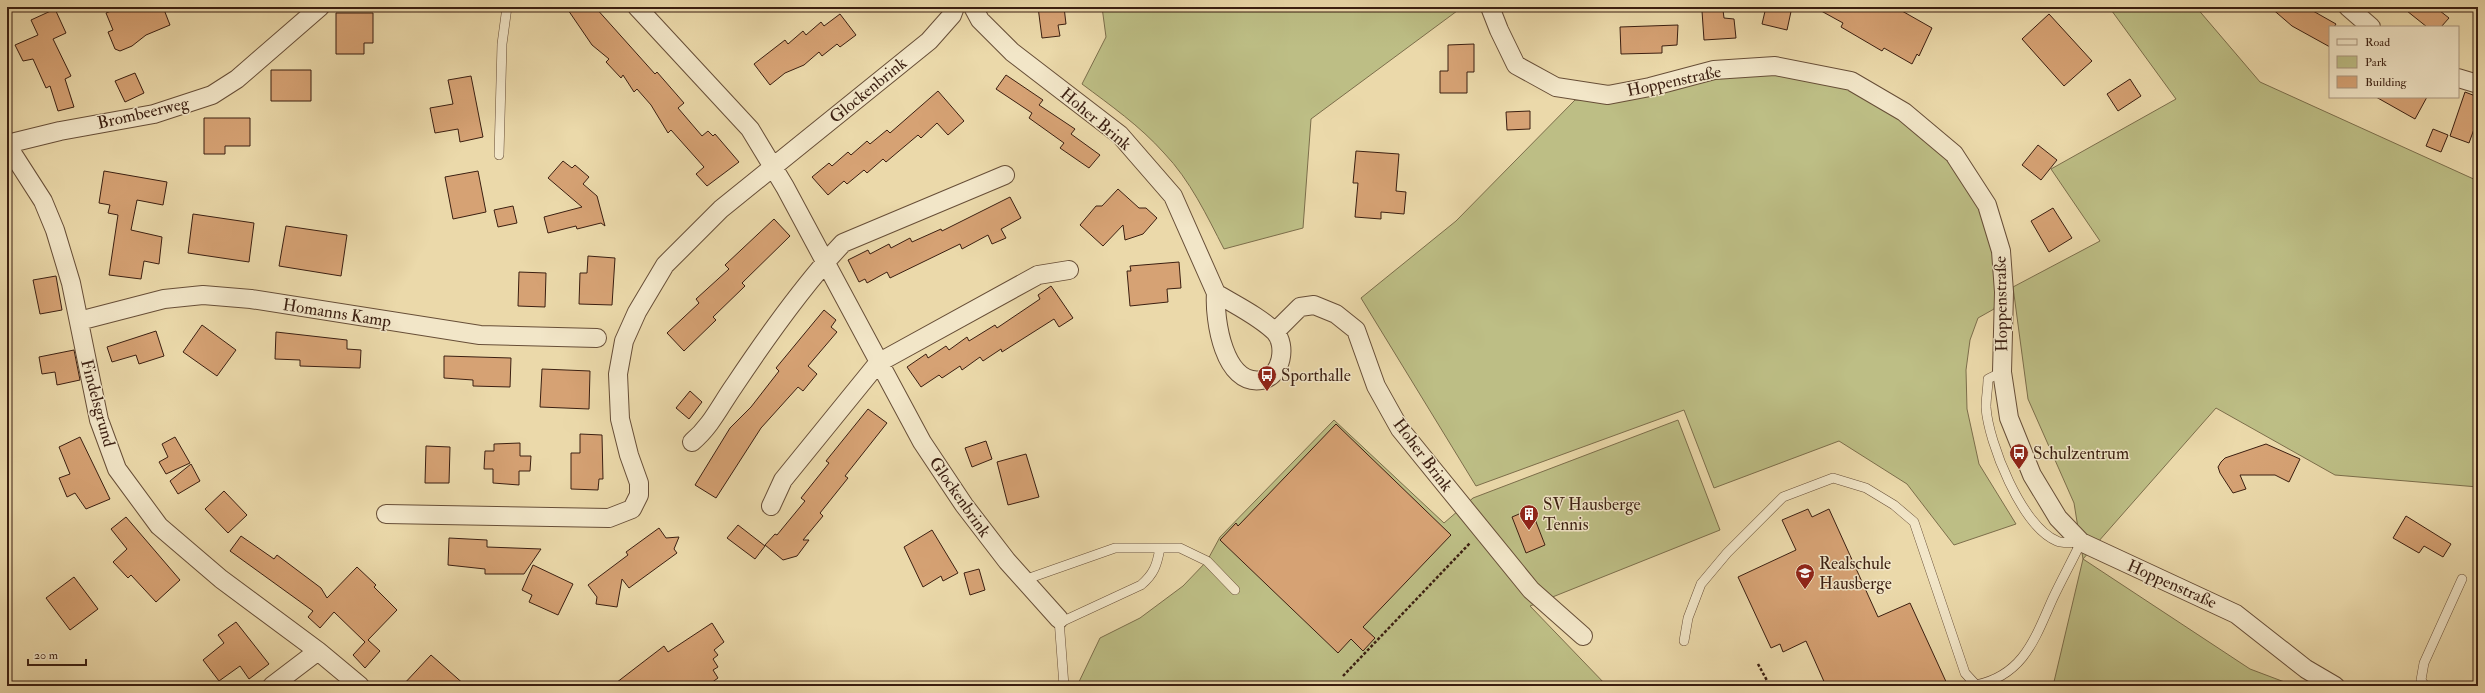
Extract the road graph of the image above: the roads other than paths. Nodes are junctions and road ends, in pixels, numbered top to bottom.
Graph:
1 (320, 7) edge
2 (507, 7) edge
3 (637, 7) edge
4 (955, 7) edge
5 (973, 7) edge
6 (1490, 7) edge
7 (2348, 7) edge
8 (2370, 26) edge
9 (2459, 78) edge
10 (2478, 84) edge
11 (7, 145) edge
12 (499, 156) dead end
13 (773, 165) junction
14 (1005, 175) dead end
15 (824, 262) junction
16 (1069, 270) dead end
17 (1216, 293) junction
18 (79, 321) junction
19 (1275, 332) junction
20 (597, 338) dead end
21 (878, 363) junction
22 (2002, 372) junction
23 (692, 442) dead end
24 (771, 506) dead end
25 (386, 514) dead end
26 (2081, 542) junction
27 (1160, 548) junction
28 (2462, 579) dead end
29 (1024, 580) junction
30 (1235, 590) dead end
31 (1059, 621) junction
32 (1583, 636) dead end
33 (1684, 640) dead end
34 (318, 651) junction
35 (272, 686) edge
36 (360, 686) edge
37 (1064, 686) edge
38 (1976, 686) edge
39 (2335, 686) edge
40 (2426, 686) edge

1 - 11 street, Brombeerweg
2 - 12 lane
3 - 13 street, Glockenbrink
4 - 13 street, Glockenbrink
5 - 17 street, Hoher Brink
6 - 22 street, Hoppenstraße
7 - 8 street
9 - 10 street
11 - 18 street, Findelsgrund
13 - 15 street, Glockenbrink
13 - 25 street, Glockenbrink
14 - 15 street
15 - 21 street, Glockenbrink
15 - 23 street
16 - 21 street
17 - 19 street, Hoher Brink
17 - 19 street, Hoher Brink
18 - 20 street, Homanns Kamp
18 - 34 street, Findelsgrund
19 - 32 street, Hoher Brink
21 - 24 street
21 - 29 street, Glockenbrink
22 - 26 street, Hoppenstraße
22 - 26 lane
26 - 38 lane
26 - 39 street, Hoppenstraße
27 - 29 lane
27 - 30 lane
27 - 31 lane
28 - 40 lane
29 - 31 street, Glockenbrink
31 - 37 lane
33 - 38 lane
34 - 35 street
34 - 36 street, Findelsgrund

